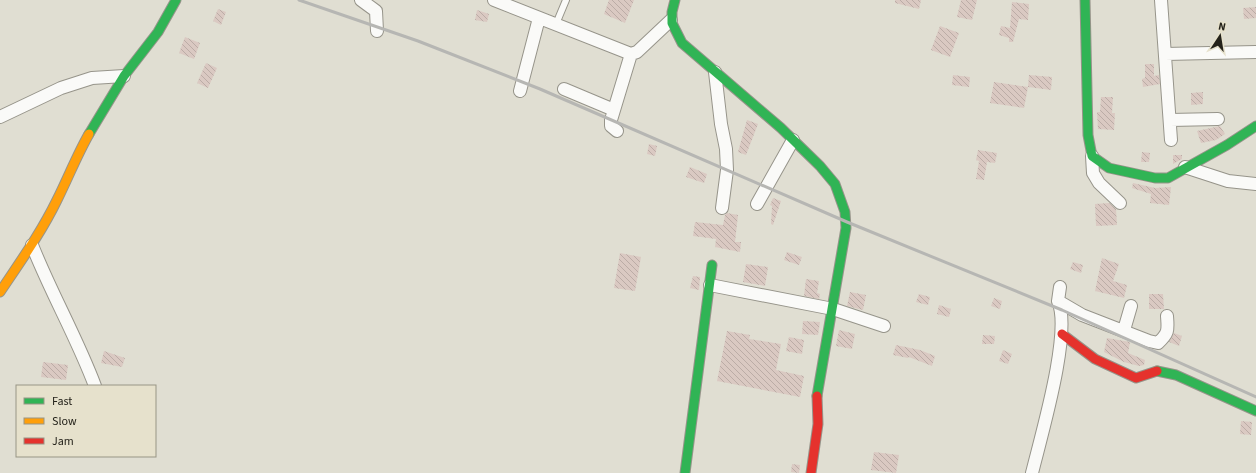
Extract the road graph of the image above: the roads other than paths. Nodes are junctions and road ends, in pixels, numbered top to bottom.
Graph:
1 (176, 0) edge
2 (361, 0) edge
3 (494, 0) edge
4 (566, 0) edge
5 (675, 0) edge
6 (1085, 0) edge
7 (1161, 0) edge
8 (539, 18) junction
9 (671, 20) junction
10 (556, 24) junction
11 (377, 31) dead end
12 (1256, 52) edge
13 (631, 54) junction
14 (1165, 54) junction
15 (715, 72) junction
16 (124, 76) junction
17 (564, 89) dead end
18 (520, 91) dead end
19 (614, 110) junction
20 (0, 117) edge
21 (1218, 119) dead end
22 (1170, 120) junction
23 (1256, 126) edge
24 (617, 131) dead end
25 (793, 140) junction
26 (1171, 140) dead end
27 (1092, 156) junction
28 (1185, 167) junction
29 (1256, 184) edge
30 (1120, 203) dead end
31 (757, 204) dead end
32 (722, 208) dead end
33 (32, 245) junction
34 (712, 265) dead end
35 (710, 285) junction
36 (1060, 287) dead end
37 (0, 292) edge
38 (1058, 301) junction
39 (1131, 306) dead end
40 (833, 309) junction
41 (1167, 316) dead end
42 (884, 326) dead end
43 (1124, 330) junction
44 (1062, 334) junction
45 (96, 385) edge
46 (1256, 411) edge
47 (685, 473) edge
48 (811, 473) edge
49 (1032, 473) edge

1 - 16 street
2 - 11 street
3 - 8 street
4 - 10 lane
5 - 9 street
6 - 27 street
7 - 14 street
8 - 10 street
8 - 18 street
9 - 13 street
9 - 15 street
10 - 13 street
12 - 14 street
13 - 19 street
14 - 22 street
15 - 25 street
15 - 32 street
16 - 20 street
16 - 33 street
17 - 19 street
19 - 24 street
21 - 22 street
22 - 26 street
23 - 28 street
25 - 31 street
25 - 40 street
27 - 28 street
27 - 30 street
28 - 29 street
33 - 37 street
33 - 45 street
34 - 35 street
35 - 40 street
35 - 47 street
36 - 38 street
38 - 43 street
38 - 44 street
39 - 43 street
40 - 42 street
40 - 48 street
41 - 43 street
44 - 46 street
44 - 49 street

